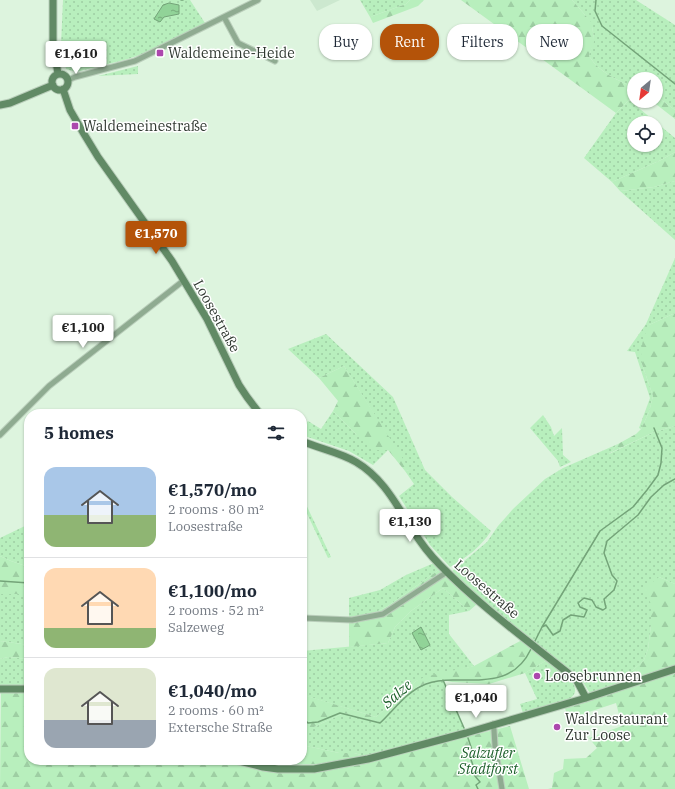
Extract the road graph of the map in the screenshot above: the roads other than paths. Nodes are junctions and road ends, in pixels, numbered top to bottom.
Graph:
1 (53, 0) edge
2 (258, 0) edge
3 (224, 17) junction
4 (275, 61) dead end
5 (58, 74) junction
6 (68, 80) junction
7 (53, 85) junction
8 (63, 89) junction
9 (0, 104) edge
10 (183, 281) junction
11 (26, 409) edge
12 (255, 409) edge
13 (24, 411) edge
14 (0, 435) edge
15 (307, 444) edge
16 (447, 572) junction
17 (307, 618) edge
18 (675, 669) edge
19 (24, 689) edge
20 (0, 690) edge
21 (586, 698) junction
22 (493, 724) junction
23 (255, 765) edge
24 (502, 789) edge

1 - 5 street
2 - 3 street
3 - 4 street
3 - 6 street
5 - 6 street
5 - 7 street
6 - 8 street
7 - 8 street
7 - 9 street
8 - 10 street, Loosestraße
10 - 11 street
10 - 12 street, Loosestraße
13 - 14 street
15 - 16 street, Loosestraße
16 - 17 street
16 - 21 street, Loosestraße
18 - 21 street
19 - 20 street
21 - 22 street
22 - 23 street
22 - 24 street

